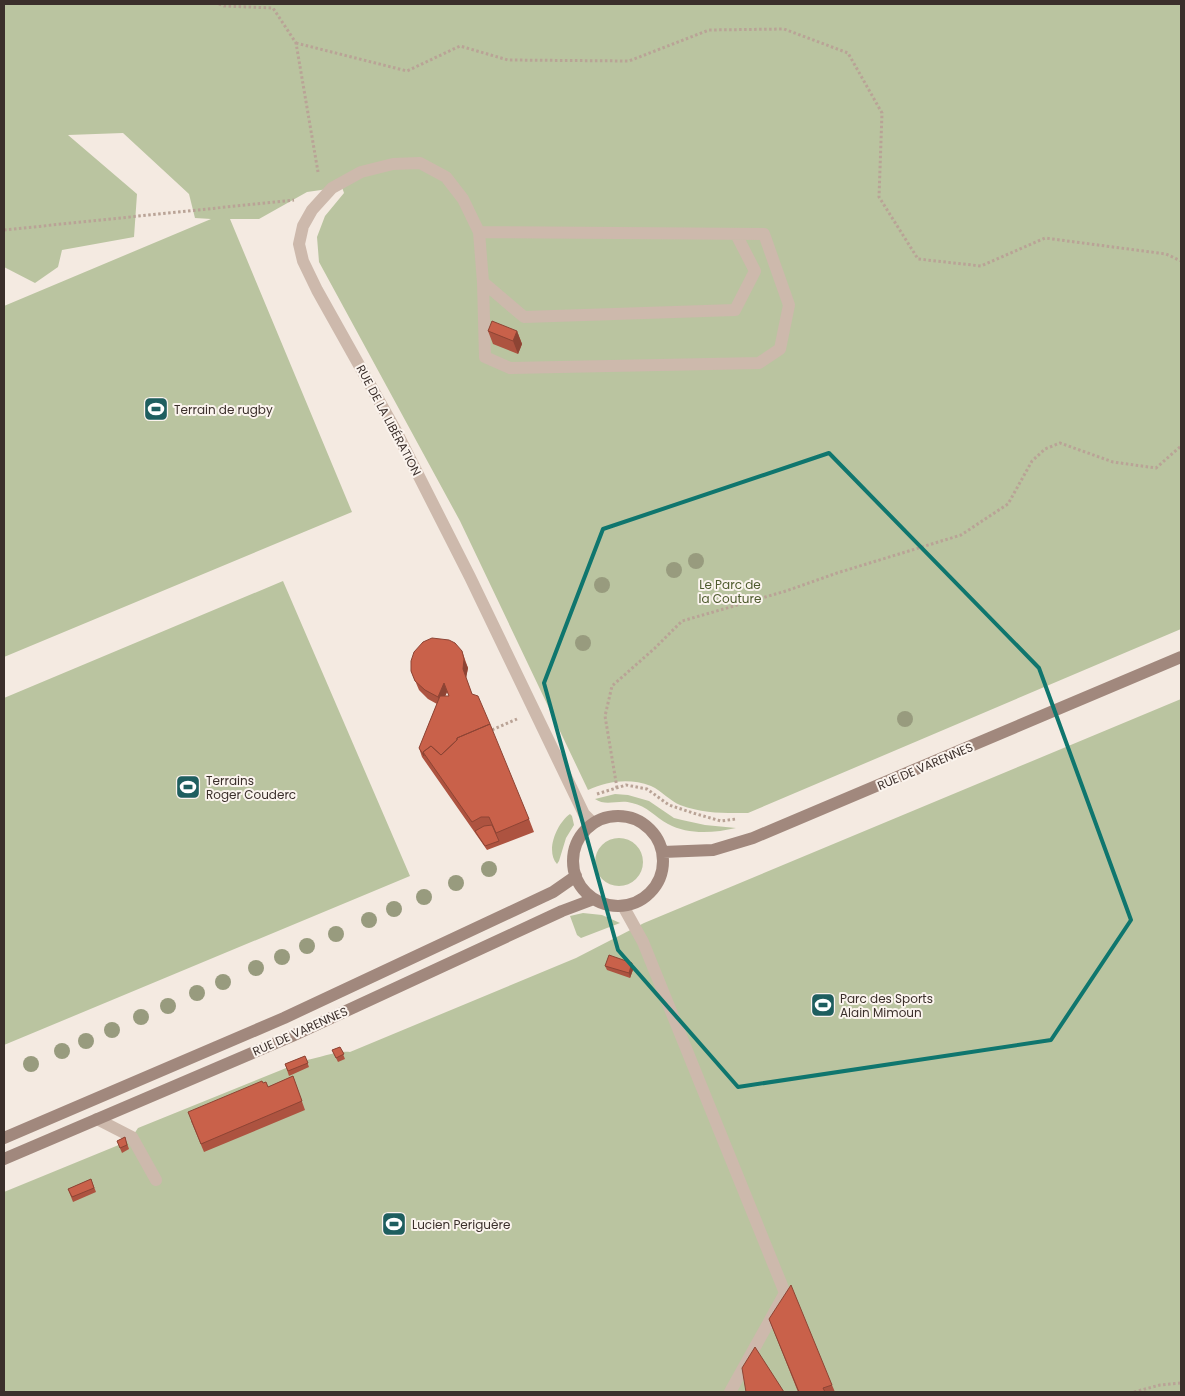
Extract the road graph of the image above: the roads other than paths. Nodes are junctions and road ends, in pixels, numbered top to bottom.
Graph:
1 (479, 232) junction
2 (736, 234) junction
3 (483, 282) junction
4 (1181, 657) edge
5 (593, 823) junction
6 (663, 852) junction
7 (576, 876) junction
8 (594, 899) junction
9 (622, 906) junction
10 (97, 1119) junction
11 (4, 1138) edge
12 (4, 1159) edge
13 (156, 1180) dead end
14 (730, 1392) edge

1 - 2 lane
1 - 3 lane, RUE DE LA LIBÉRATION
1 - 5 lane, RUE DE LA LIBÉRATION
2 - 3 lane
2 - 3 lane, RUE DE LA LIBÉRATION
4 - 6 street, RUE DE VARENNES
5 - 6 street
5 - 7 street
6 - 9 street
7 - 8 street
7 - 11 street, RUE DE VARENNES
8 - 9 street
8 - 10 street, RUE DE VARENNES
9 - 14 lane
10 - 12 street, RUE DE VARENNES
10 - 13 lane

